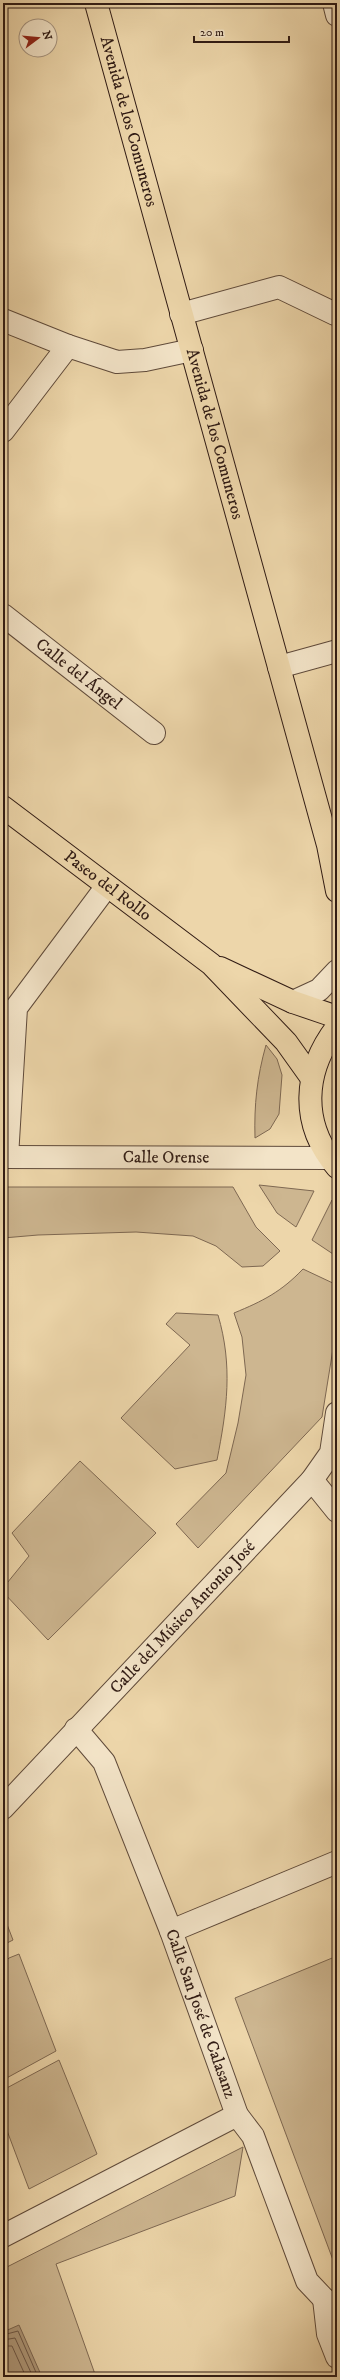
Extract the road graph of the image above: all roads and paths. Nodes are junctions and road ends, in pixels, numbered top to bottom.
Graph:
1 (96, 3) edge
2 (334, 3) edge
3 (337, 15) edge
4 (181, 314) junction
5 (335, 314) dead end
6 (3, 320) edge
7 (68, 346) junction
8 (192, 350) junction
9 (3, 431) edge
10 (3, 615) edge
11 (337, 651) edge
12 (279, 667) junction
13 (154, 733) dead end
14 (3, 808) edge
15 (335, 868) edge
16 (107, 886) junction
17 (337, 890) edge
18 (211, 964) junction
19 (337, 971) edge
20 (293, 1002) junction
21 (337, 1017) edge
22 (337, 1027) edge
23 (311, 1077) junction
24 (5, 1157) edge
25 (333, 1162) edge
26 (337, 1413) edge
27 (312, 1480) junction
28 (337, 1511) edge
29 (76, 1729) junction
30 (3, 1808) edge
31 (337, 1862) edge
32 (171, 1931) junction
33 (237, 2115) junction
34 (3, 2236) edge
35 (330, 2296) edge
36 (337, 2357) edge

1 - 4 main road, Avenida de los Comuneros
2 - 3 street
4 - 5 street
4 - 8 main road, Avenida de los Comuneros
6 - 7 street
7 - 8 street
7 - 9 street
8 - 12 main road, Avenida de los Comuneros
10 - 13 street, Calle del Ángel
11 - 12 street
12 - 15 main road, Avenida de los Comuneros
14 - 16 main road, Paseo del Rollo
15 - 17 main road, Avenida de los Comuneros
16 - 18 main road, Paseo del Rollo
16 - 24 street
18 - 20 main road, Paseo del Rollo
18 - 23 main road, Paseo del Rollo
19 - 20 street
20 - 21 main road, Paseo del Rollo
22 - 23 main road
23 - 25 main road
24 - 25 street, Calle Orense
26 - 27 street, Calle del Músico Antonio José
27 - 28 street
27 - 29 street, Calle del Músico Antonio José
29 - 30 street, Calle del Músico Antonio José
29 - 32 street, Calle San José de Calasanz
31 - 32 street
32 - 33 street, Calle San José de Calasanz
33 - 34 street
33 - 35 street, Calle San José de Calasanz
35 - 36 street

